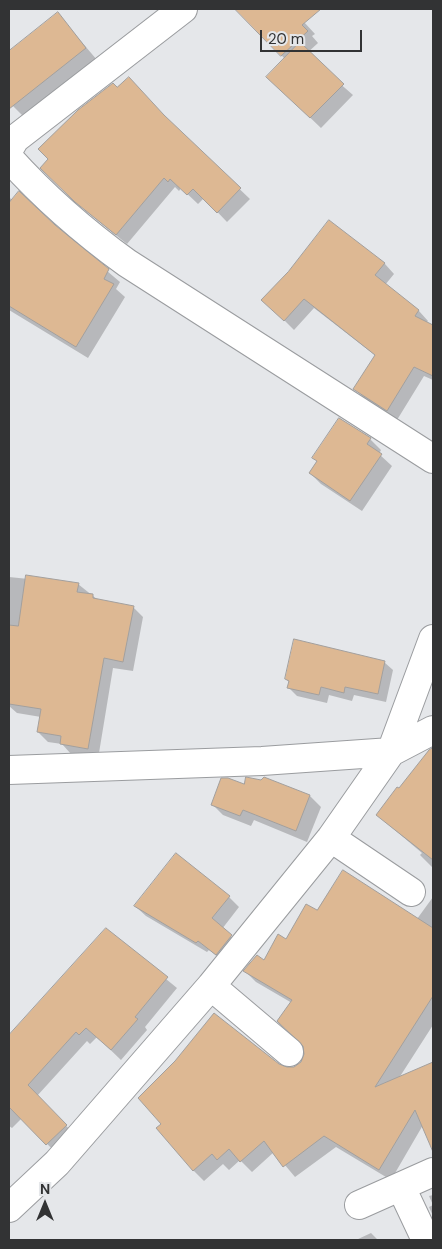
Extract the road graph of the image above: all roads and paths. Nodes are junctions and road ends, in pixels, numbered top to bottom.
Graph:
1 (183, 9) edge
2 (9, 149) edge
3 (9, 158) edge
4 (433, 459) edge
5 (433, 639) edge
6 (433, 730) edge
7 (391, 752) junction
8 (9, 770) edge
9 (331, 838) junction
10 (411, 892) dead end
11 (211, 986) junction
12 (289, 1052) dead end
13 (433, 1172) edge
14 (401, 1186) junction
15 (359, 1205) dead end
16 (9, 1208) edge
17 (426, 1240) edge

1 - 2 street
3 - 4 street
5 - 7 street
6 - 7 street
7 - 8 street
7 - 9 street
9 - 10 street
9 - 11 street
11 - 12 street
11 - 16 street
13 - 14 street
14 - 15 street
14 - 17 street

